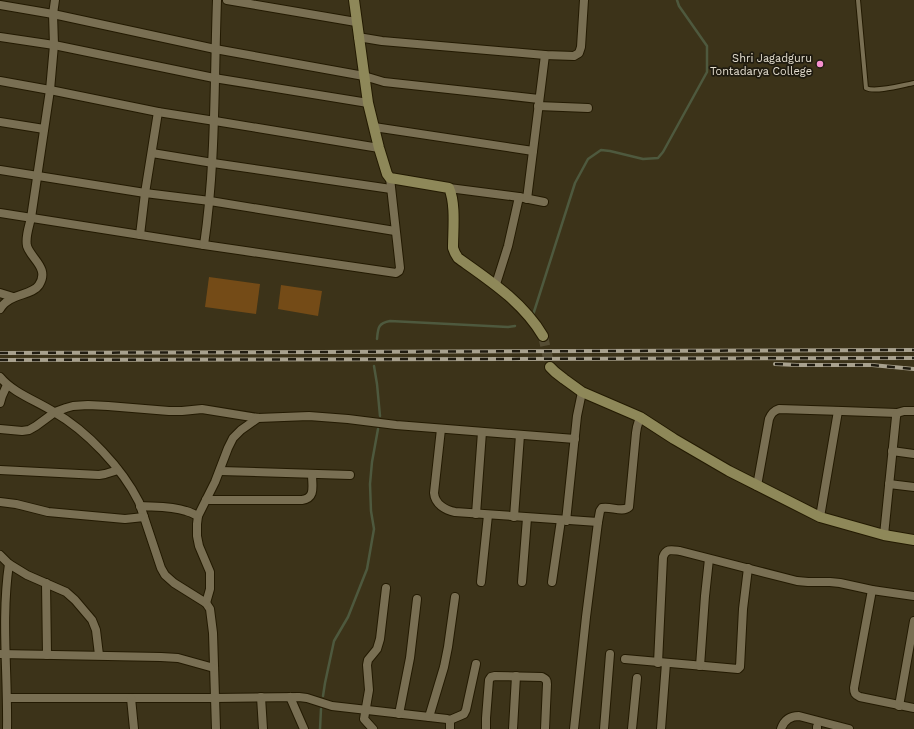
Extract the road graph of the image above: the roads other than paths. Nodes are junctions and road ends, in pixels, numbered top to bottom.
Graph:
1 (55, 0) edge
2 (217, 0) edge
3 (227, 0) edge
4 (354, 0) edge
5 (576, 0) edge
6 (584, 0) edge
7 (858, 0) edge
8 (0, 5) edge
9 (52, 14) junction
10 (356, 22) junction
11 (0, 37) edge
12 (358, 37) junction
13 (54, 46) junction
14 (215, 49) junction
15 (545, 55) junction
16 (364, 76) junction
17 (214, 78) junction
18 (0, 81) edge
19 (914, 83) edge
20 (50, 90) junction
21 (368, 103) junction
22 (539, 103) junction
23 (588, 108) dead end
24 (158, 112) junction
25 (215, 121) junction
26 (0, 122) edge
27 (374, 127) junction
28 (44, 129) junction
29 (379, 148) junction
30 (533, 151) junction
31 (152, 153) junction
32 (213, 163) junction
33 (0, 170) edge
34 (37, 175) junction
35 (390, 178) junction
36 (449, 188) junction
37 (391, 189) junction
38 (145, 193) junction
39 (523, 198) junction
40 (210, 201) junction
41 (544, 202) dead end
42 (0, 213) edge
43 (31, 218) junction
44 (395, 231) junction
45 (140, 235) junction
46 (204, 245) junction
47 (496, 284) junction
48 (0, 293) edge
49 (13, 297) junction
50 (0, 309) edge
51 (543, 336) tunnel mouth
52 (550, 367) tunnel mouth
53 (0, 377) edge
54 (7, 385) junction
55 (582, 392) junction
56 (0, 404) edge
57 (838, 411) junction
58 (914, 411) edge
59 (55, 412) junction
60 (897, 413) junction
61 (640, 417) junction
62 (258, 418) junction
63 (0, 429) edge
64 (441, 429) junction
65 (482, 432) junction
66 (520, 435) junction
67 (575, 439) junction
68 (892, 451) junction
69 (914, 454) edge
70 (0, 470) edge
71 (118, 470) junction
72 (220, 471) junction
73 (312, 474) junction
74 (350, 475) dead end
75 (889, 484) junction
76 (757, 486) junction
77 (914, 487) edge
78 (206, 500) junction
79 (0, 502) edge
80 (140, 506) junction
81 (476, 514) junction
82 (488, 514) junction
83 (198, 516) junction
84 (144, 517) junction
85 (514, 517) junction
86 (820, 517) junction
87 (527, 518) junction
88 (563, 520) junction
89 (598, 522) junction
90 (884, 535) junction
91 (914, 540) edge
92 (0, 555) edge
93 (709, 559) junction
94 (9, 564) junction
95 (748, 568) junction
96 (481, 582) dead end
97 (522, 582) dead end
98 (552, 582) dead end
99 (46, 583) junction
100 (386, 588) dead end
101 (872, 590) junction
102 (914, 596) edge
103 (455, 597) dead end
104 (417, 599) dead end
105 (206, 603) junction
106 (3, 613) edge
107 (914, 621) edge
108 (911, 653) edge
109 (3, 654) edge
110 (610, 654) dead end
111 (47, 655) junction
112 (99, 655) junction
113 (625, 659) dead end
114 (662, 663) junction
115 (476, 664) dead end
116 (700, 666) junction
117 (214, 668) junction
118 (516, 676) junction
119 (637, 678) dead end
120 (261, 697) junction
121 (290, 697) junction
122 (7, 698) junction
123 (131, 698) junction
124 (215, 698) junction
125 (899, 706) junction
126 (914, 708) edge
127 (365, 710) junction
128 (399, 714) junction
129 (429, 717) junction
130 (450, 720) junction
131 (7, 729) edge
132 (134, 729) edge
133 (216, 729) edge
134 (263, 729) edge
135 (304, 729) edge
136 (373, 729) edge
137 (450, 729) edge
138 (486, 729) edge
139 (513, 729) edge
140 (545, 729) edge
141 (574, 729) edge
142 (604, 729) edge
143 (632, 729) edge
144 (661, 729) edge
145 (781, 729) edge
146 (849, 729) edge

1 - 9 street
2 - 14 street
3 - 10 street
4 - 10 street
5 - 6 street
6 - 15 street
7 - 19 lane
8 - 9 street
9 - 13 street
9 - 14 street
10 - 12 street
11 - 13 street
12 - 15 street
12 - 16 street
13 - 17 street
13 - 20 street
14 - 16 street
14 - 17 street
15 - 22 street
16 - 21 street
16 - 22 street
17 - 21 street
17 - 25 street
18 - 20 street
20 - 24 street
20 - 28 street
21 - 27 street
22 - 23 street
22 - 30 street
24 - 25 street
24 - 31 street
25 - 29 street
25 - 32 street
26 - 28 street
27 - 29 street
27 - 30 street
28 - 34 street
29 - 35 street
30 - 39 street
31 - 32 street
31 - 38 street
32 - 37 street
32 - 40 street
33 - 34 street
34 - 38 street
34 - 43 street
35 - 36 street
35 - 37 street
36 - 39 street
36 - 47 street
37 - 44 street
38 - 40 street
38 - 45 street
39 - 41 street
39 - 47 street
40 - 44 street
40 - 46 street
42 - 43 street
43 - 45 street
43 - 49 street
44 - 46 street
45 - 46 street
47 - 51 street
48 - 49 street
49 - 50 street
52 - 55 street
53 - 54 street
54 - 56 street
54 - 59 street
55 - 61 street
55 - 67 street
57 - 60 street
57 - 76 street
57 - 86 street
58 - 60 street
59 - 62 street
59 - 63 street
59 - 71 street
60 - 68 street
61 - 76 street
61 - 89 street
62 - 64 street
62 - 72 street
64 - 65 street
64 - 81 street
65 - 66 street
65 - 81 street
66 - 67 street
66 - 85 street
67 - 88 street
68 - 69 street
68 - 75 street
70 - 71 street
71 - 80 street
72 - 73 street
72 - 78 street
73 - 74 street
73 - 78 street
75 - 77 street
75 - 90 street
76 - 86 street
78 - 83 street
79 - 84 street
80 - 83 street
80 - 84 street
81 - 82 street
82 - 85 street
82 - 96 street
83 - 105 street
84 - 105 street
85 - 87 street
86 - 90 street
87 - 88 street
87 - 97 street
88 - 89 street
88 - 98 street
89 - 141 street
90 - 91 street
92 - 94 street
93 - 95 street
93 - 114 street
93 - 116 street
94 - 99 street
94 - 106 street
95 - 101 street
95 - 116 street
99 - 111 street
99 - 112 street
100 - 127 street
101 - 102 street
101 - 125 street
103 - 129 street
104 - 128 street
105 - 117 street
106 - 109 street
107 - 108 street
108 - 125 street
109 - 111 street
109 - 122 street
110 - 142 street
111 - 112 street
112 - 117 street
113 - 114 street
114 - 116 street
114 - 144 street
115 - 130 street
117 - 124 street
118 - 138 street
118 - 139 street
118 - 140 street
119 - 143 street
120 - 121 street
120 - 124 street
120 - 134 street
121 - 127 street
121 - 135 street
122 - 123 street
122 - 131 street
123 - 124 street
123 - 132 street
124 - 133 street
125 - 126 street
127 - 128 street
127 - 136 street
128 - 129 street
129 - 130 street
130 - 137 street
145 - 146 street

